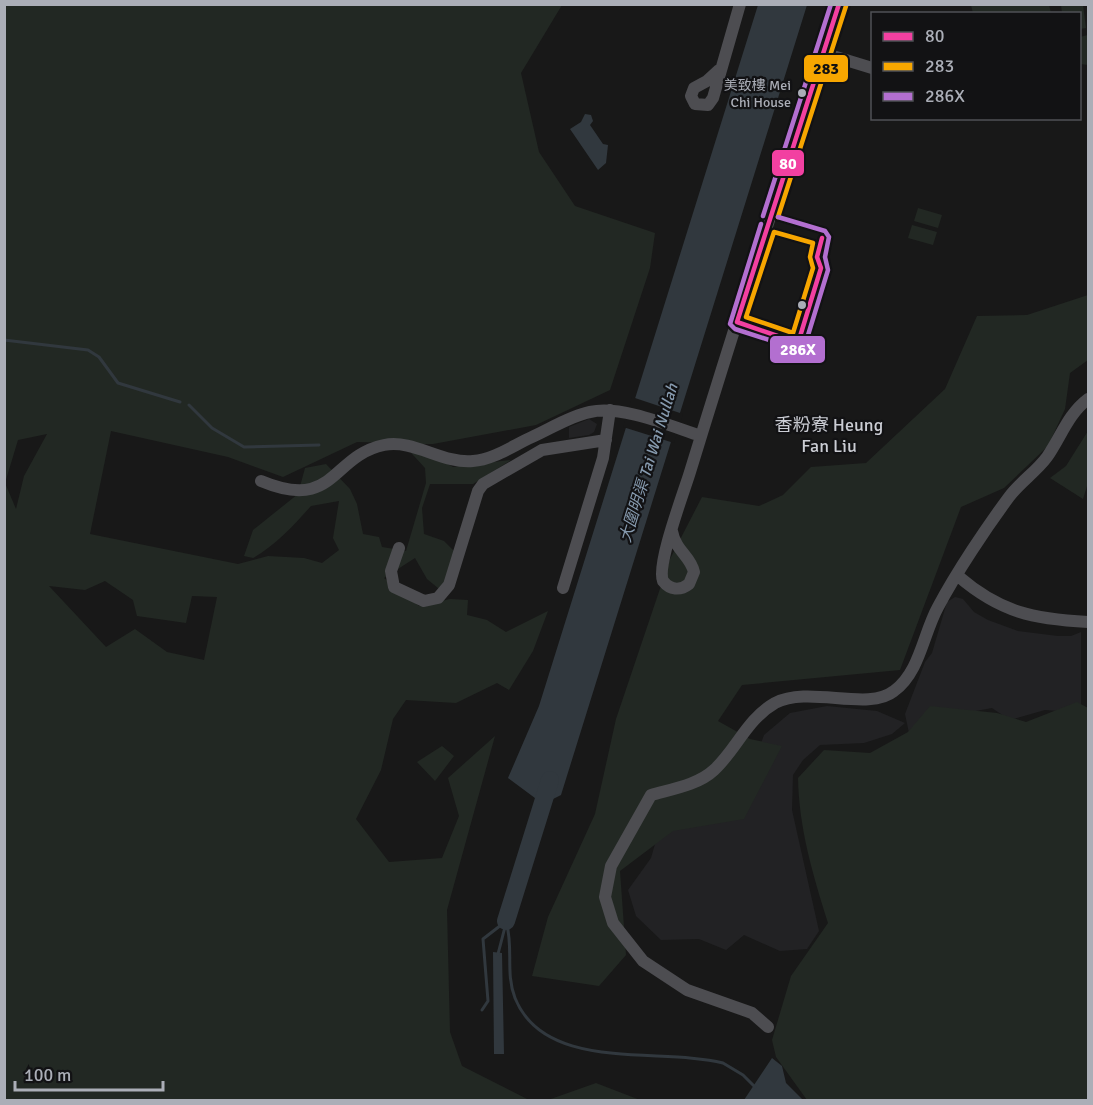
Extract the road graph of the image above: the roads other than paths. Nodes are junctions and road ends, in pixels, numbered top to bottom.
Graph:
1 (740, 4) edge
2 (839, 4) edge
3 (823, 53) junction
4 (871, 67) edge
5 (719, 70) dead end
6 (1089, 399) edge
7 (610, 410) junction
8 (701, 436) junction
9 (606, 440) junction
10 (261, 481) dead end
11 (672, 531) dead end
12 (399, 548) dead end
13 (958, 576) junction
14 (563, 588) dead end
15 (1089, 622) edge
16 (768, 1027) dead end

1 - 5 street
2 - 3 street
3 - 4 street
3 - 8 street
6 - 13 street
7 - 8 street
7 - 9 street
7 - 10 street
8 - 11 street
9 - 12 street
9 - 14 street
13 - 15 street
13 - 16 street

